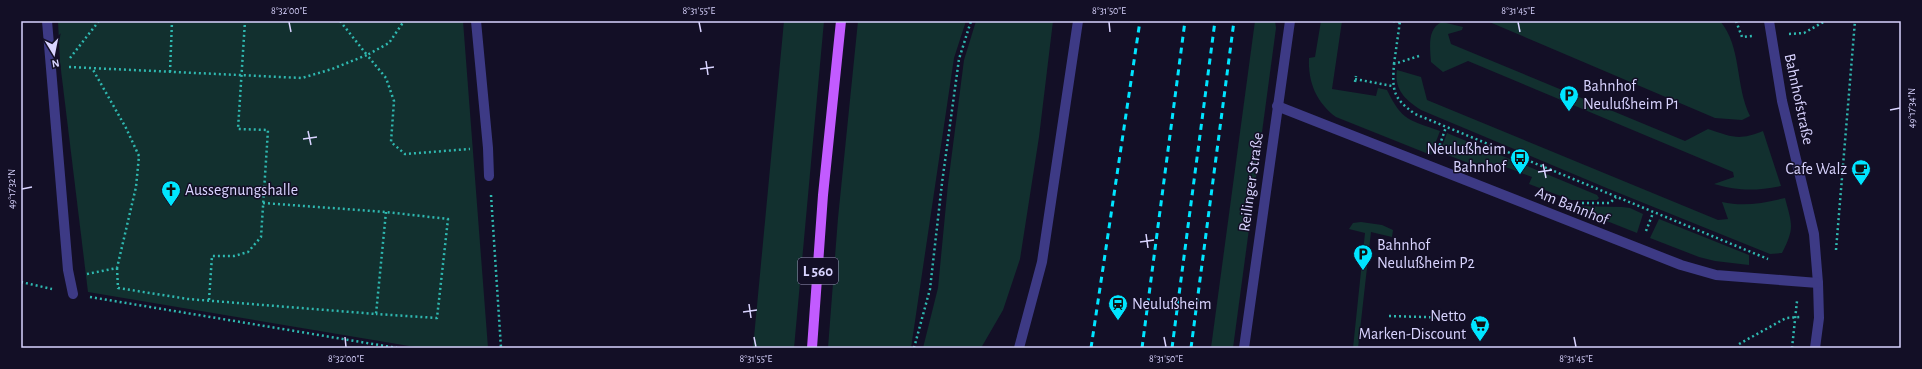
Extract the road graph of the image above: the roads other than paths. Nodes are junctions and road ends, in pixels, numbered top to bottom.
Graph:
1 (47, 21) edge
2 (476, 21) edge
3 (841, 21) edge
4 (1078, 21) edge
5 (1290, 21) edge
6 (1769, 21) edge
7 (1277, 106) junction
8 (489, 176) road end
9 (1818, 283) junction
10 (73, 294) road end
11 (812, 348) edge
12 (1019, 348) edge
13 (1244, 348) edge
14 (1815, 348) edge

1 - 10 street
2 - 8 street
3 - 11 main road, L 560
4 - 12 street
5 - 7 street, Reilinger Straße
6 - 9 street, Bahnhofstraße
7 - 9 street, Am Bahnhof
7 - 13 street, Reilinger Straße
9 - 14 street, Bahnhofstraße

